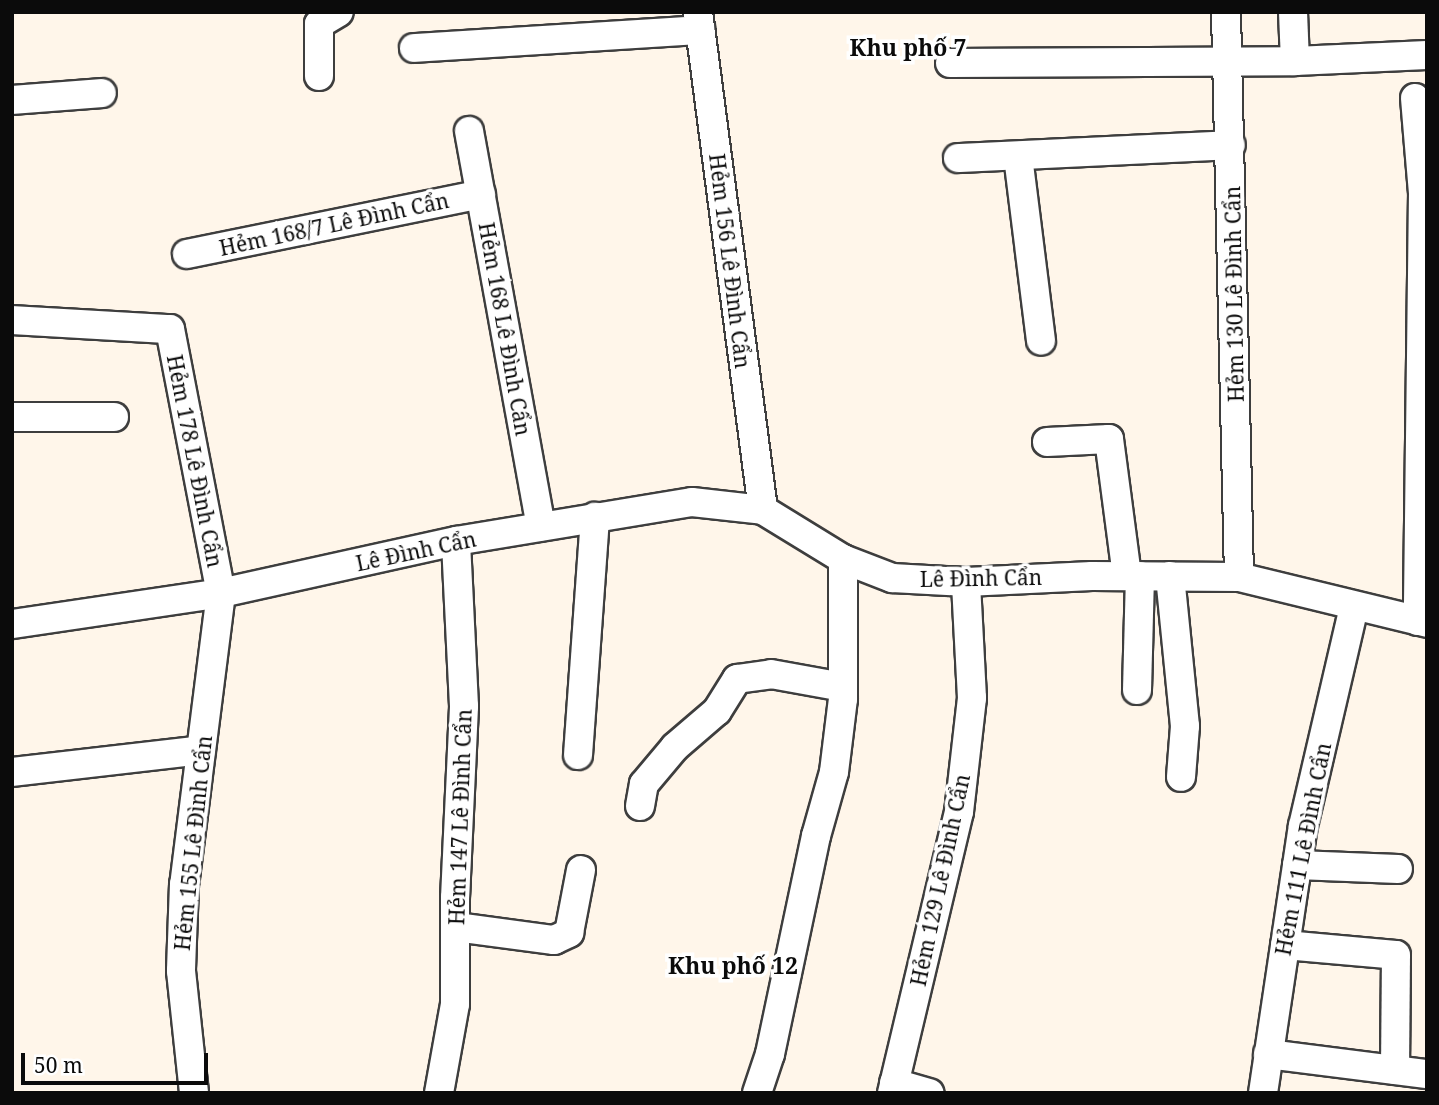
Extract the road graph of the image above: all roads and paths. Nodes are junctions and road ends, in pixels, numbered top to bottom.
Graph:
1 (340, 12) edge
2 (1226, 12) edge
3 (1293, 12) edge
4 (699, 21) edge
5 (414, 48) dead end
6 (1427, 55) edge
7 (1230, 61) junction
8 (1295, 61) junction
9 (950, 62) dead end
10 (319, 76) dead end
11 (102, 93) dead end
12 (1415, 98) dead end
13 (12, 100) edge
14 (469, 131) dead end
15 (1231, 145) junction
16 (1018, 156) junction
17 (958, 158) dead end
18 (481, 194) junction
19 (187, 254) dead end
20 (12, 320) edge
21 (1041, 341) dead end
22 (12, 417) edge
23 (114, 417) dead end
24 (1046, 442) dead end
25 (763, 510) junction
26 (595, 517) junction
27 (541, 527) junction
28 (456, 541) junction
29 (843, 559) junction
30 (1133, 576) junction
31 (1170, 576) junction
32 (1239, 577) junction
33 (965, 582) junction
34 (221, 593) junction
35 (1354, 606) junction
36 (1423, 622) edge
37 (12, 624) edge
38 (843, 687) junction
39 (1137, 690) dead end
40 (201, 750) junction
41 (578, 755) dead end
42 (12, 772) edge
43 (1181, 777) dead end
44 (640, 806) dead end
45 (1297, 865) junction
46 (1398, 869) dead end
47 (581, 870) dead end
48 (456, 927) junction
49 (1285, 945) junction
50 (1268, 1054) junction
51 (1415, 1078) edge
52 (893, 1088) edge
53 (194, 1093) edge
54 (439, 1093) edge
55 (757, 1093) edge
56 (930, 1093) edge
57 (1263, 1093) edge

1 - 10 street
2 - 7 street, Hẻm 130 Lê Đình Cẩn
3 - 8 street
4 - 5 street
4 - 25 street, Hẻm 156 Lê Đình Cẩn
6 - 8 street
7 - 8 street
7 - 9 street
7 - 15 street, Hẻm 130 Lê Đình Cẩn
11 - 13 street
12 - 36 street
14 - 18 street, Hẻm 168 Lê Đình Cẩn
15 - 16 street
15 - 32 street, Hẻm 130 Lê Đình Cẩn
16 - 17 street
16 - 21 street
18 - 19 street, Hẻm 168/7 Lê Đình Cẩn
18 - 27 street, Hẻm 168 Lê Đình Cẩn
20 - 34 street, Hẻm 178 Lê Đình Cẩn
22 - 23 street
24 - 30 street
25 - 26 street, Lê Đình Cẩn
25 - 29 street, Lê Đình Cẩn
26 - 27 street, Lê Đình Cẩn
26 - 41 street
27 - 28 street, Lê Đình Cẩn
28 - 34 street, Lê Đình Cẩn
28 - 48 street, Hẻm 147 Lê Đình Cẩn
29 - 33 street, Lê Đình Cẩn
29 - 38 street
30 - 31 street, Lê Đình Cẩn
30 - 33 street, Lê Đình Cẩn
30 - 39 street
31 - 32 street, Lê Đình Cẩn
31 - 43 street
32 - 35 street, Lê Đình Cẩn
33 - 52 street, Hẻm 129 Lê Đình Cẩn
34 - 37 street, Lê Đình Cẩn
34 - 40 street, Hẻm 155 Lê Đình Cẩn
35 - 36 street, Lê Đình Cẩn
35 - 45 street, Hẻm 111 Lê Đình Cẩn
38 - 44 street
38 - 55 street
40 - 42 street
40 - 53 street, Hẻm 155 Lê Đình Cẩn
45 - 46 street
45 - 49 street, Hẻm 111 Lê Đình Cẩn
47 - 48 street
48 - 54 street, Hẻm 147 Lê Đình Cẩn
49 - 50 street, Hẻm 111 Lê Đình Cẩn
49 - 51 street
50 - 51 street
50 - 57 street, Hẻm 111 Lê Đình Cẩn
52 - 56 street

